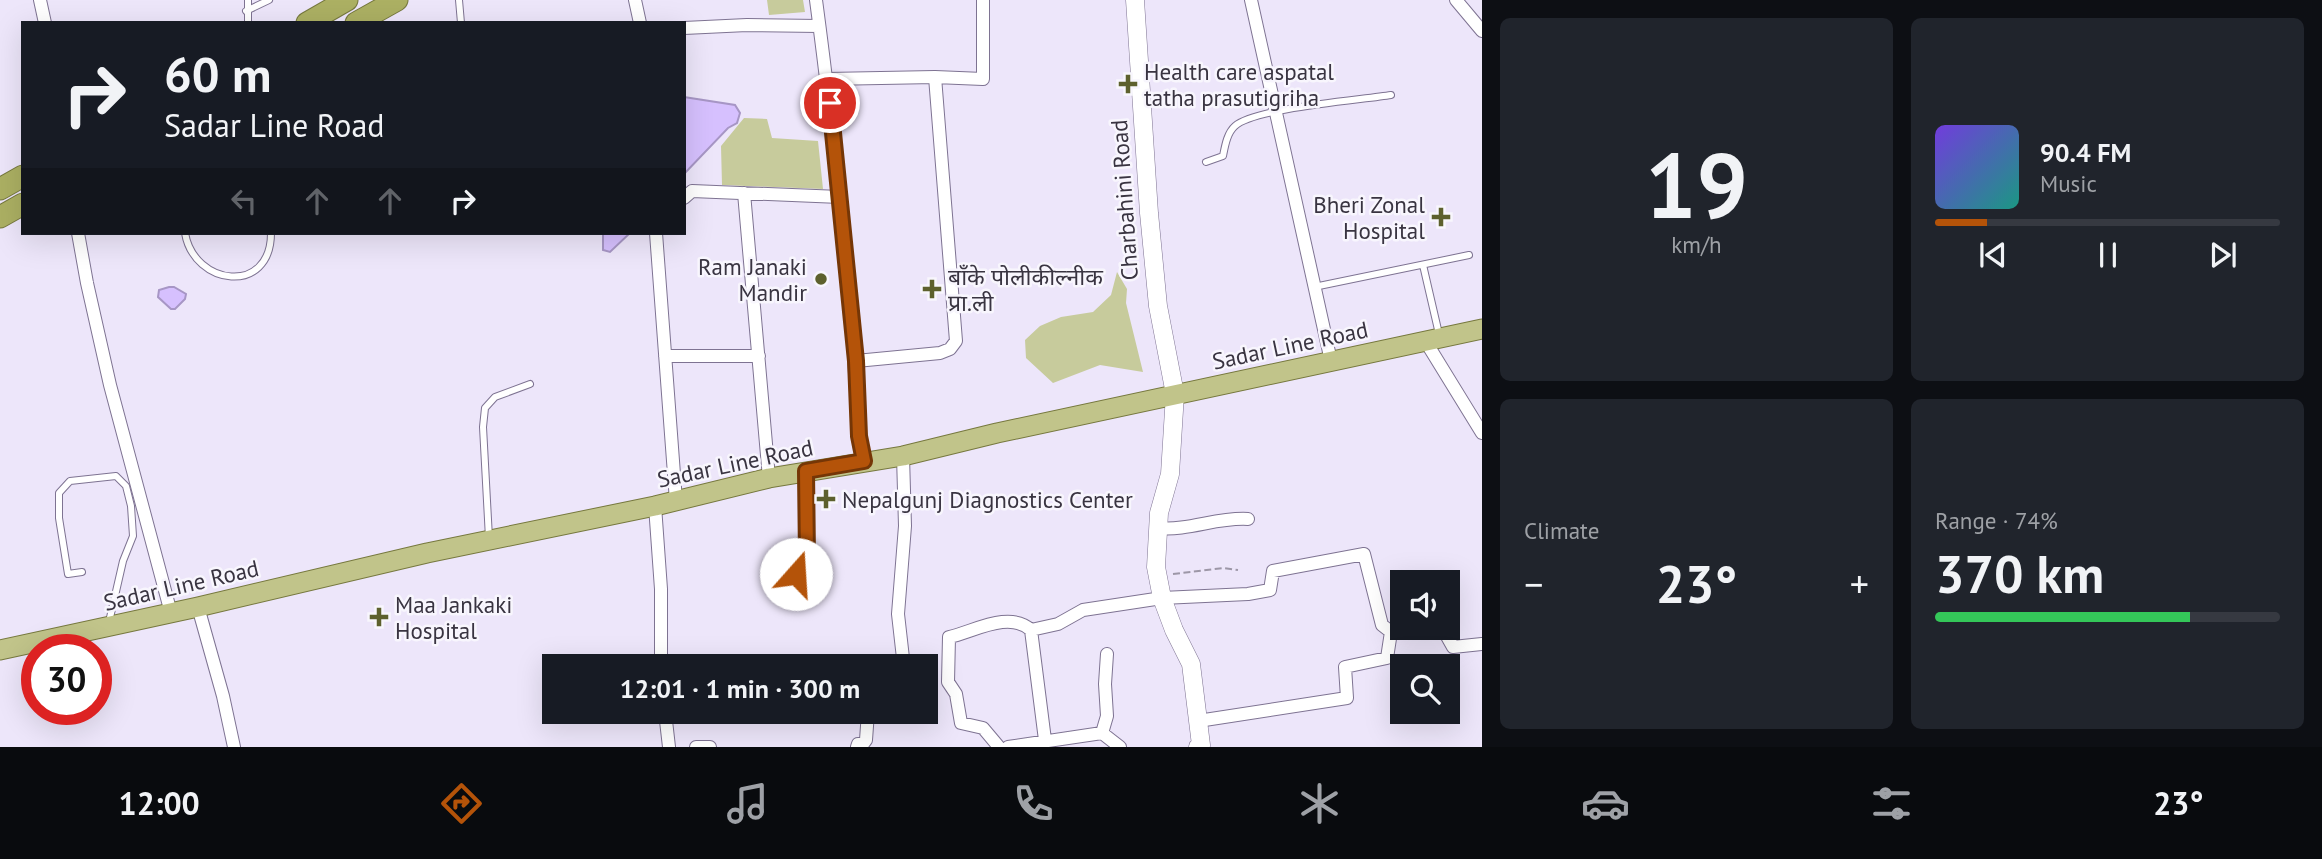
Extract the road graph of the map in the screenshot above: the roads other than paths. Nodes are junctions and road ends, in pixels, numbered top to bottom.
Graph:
1 (40, 0) edge
2 (248, 0) edge
3 (269, 0) edge
4 (346, 0) edge
5 (397, 0) edge
6 (459, 0) edge
7 (635, 0) edge
8 (816, 0) edge
9 (983, 0) edge
10 (1135, 0) edge
11 (1251, 0) edge
12 (1457, 0) edge
13 (246, 11) junction
14 (45, 21) edge
15 (248, 21) edge
16 (309, 21) edge
17 (360, 21) edge
18 (461, 21) edge
19 (640, 21) edge
20 (819, 26) junction
21 (686, 28) edge
22 (1482, 31) edge
23 (935, 77) junction
24 (827, 79) junction
25 (1391, 96) dead end
26 (1275, 111) junction
27 (1206, 162) dead end
28 (21, 177) edge
29 (0, 189) edge
30 (744, 193) junction
31 (686, 196) edge
32 (840, 197) junction
33 (21, 205) edge
34 (0, 217) edge
35 (78, 235) edge
36 (187, 235) edge
37 (271, 235) edge
38 (656, 235) edge
39 (1469, 256) dead end
40 (1423, 265) junction
41 (1314, 287) junction
42 (1482, 329) edge
43 (1433, 340) junction
44 (665, 356) junction
45 (759, 356) junction
46 (1331, 360) junction
47 (856, 361) junction
48 (530, 384) dead end
49 (1175, 394) junction
50 (1482, 433) edge
51 (903, 456) junction
52 (864, 461) junction
53 (806, 471) junction
54 (769, 478) junction
55 (676, 501) junction
56 (656, 506) junction
57 (1248, 519) dead end
58 (1158, 528) junction
59 (489, 540) junction
60 (82, 572) dead end
61 (793, 593) dead end
62 (1162, 598) junction
63 (198, 607) junction
64 (171, 613) junction
65 (108, 627) junction
66 (1031, 630) junction
67 (1390, 631) edge
68 (1390, 638) edge
69 (1448, 640) edge
70 (1482, 644) edge
71 (0, 650) edge
72 (661, 654) edge
73 (903, 654) edge
74 (1107, 654) dead end
75 (1198, 721) junction
76 (666, 724) edge
77 (867, 724) edge
78 (1102, 733) junction
79 (1045, 740) junction
80 (1200, 746) edge
81 (234, 747) edge
82 (669, 747) edge
83 (696, 747) edge
84 (710, 747) edge
85 (856, 747) edge
86 (999, 747) edge
87 (1008, 747) edge
88 (1120, 747) edge

1 - 14 street
2 - 13 lane
3 - 13 lane
4 - 16 highway
5 - 17 highway
6 - 18 lane
7 - 19 street
8 - 20 street
9 - 23 street
10 - 49 main road, Charbahini Road
11 - 26 street
12 - 22 street
13 - 15 lane
20 - 21 street
20 - 24 street
23 - 24 street
23 - 47 street
24 - 32 street
25 - 26 lane
26 - 27 lane
26 - 41 street
28 - 29 highway
30 - 31 street
30 - 32 street
30 - 45 street
32 - 47 street
33 - 34 highway
35 - 64 street
36 - 37 lane
38 - 44 street
39 - 40 lane
40 - 41 lane
40 - 43 lane
41 - 46 street
42 - 43 main road, Sadar Line Road
43 - 46 main road, Sadar Line Road
43 - 50 street
44 - 45 street
44 - 55 street
45 - 54 street
46 - 49 main road, Sadar Line Road
47 - 52 street
48 - 59 lane
49 - 51 main road, Sadar Line Road
49 - 58 main road, Charbahini Road
51 - 52 main road, Sadar Line Road
51 - 73 street
52 - 53 main road, Sadar Line Road
53 - 54 main road, Sadar Line Road
53 - 61 street
54 - 55 main road, Sadar Line Road
55 - 56 main road, Sadar Line Road
56 - 59 main road, Sadar Line Road
56 - 72 street
57 - 58 street
58 - 62 main road, Charbahini Road
59 - 63 main road, Sadar Line Road
60 - 65 lane
62 - 66 street
62 - 67 street
62 - 75 main road, Charbahini Road
63 - 64 main road, Sadar Line Road
63 - 81 street
64 - 65 main road, Sadar Line Road
65 - 71 main road, Sadar Line Road
66 - 79 street
66 - 86 street
68 - 75 street
69 - 70 street
74 - 78 street
75 - 80 main road, Charbahini Road
76 - 82 street
77 - 85 street
78 - 79 street
78 - 88 street
79 - 87 street
83 - 84 street

